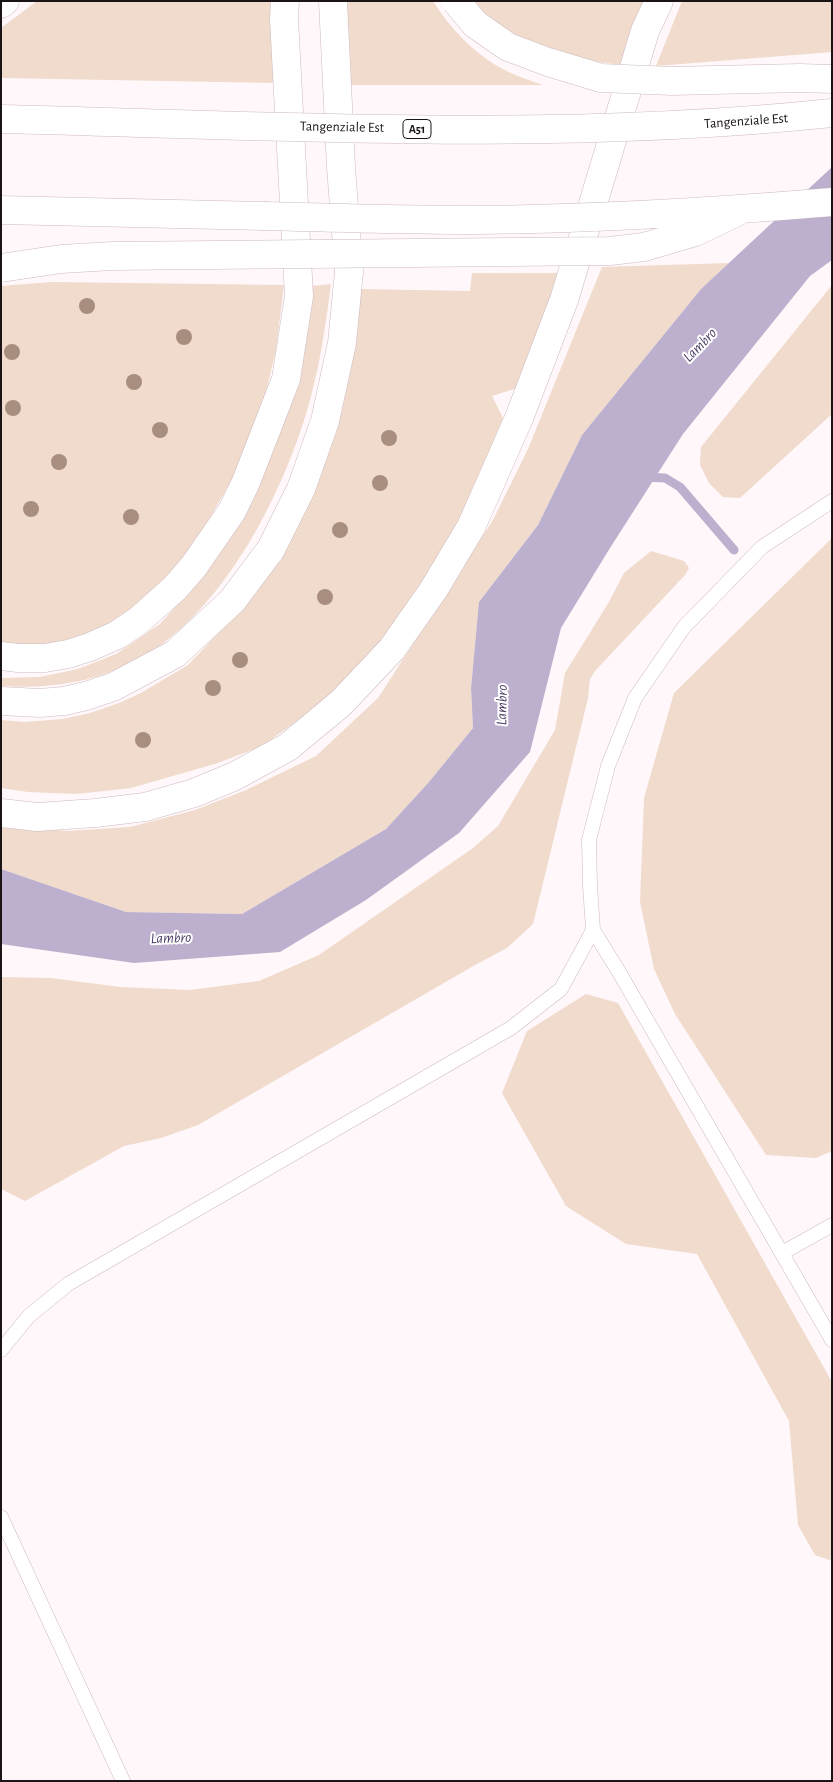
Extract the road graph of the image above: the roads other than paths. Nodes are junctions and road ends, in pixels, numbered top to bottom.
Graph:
1 (6, 1) edge
2 (285, 1) edge
3 (333, 1) edge
4 (456, 1) edge
5 (660, 1) edge
6 (1, 4) edge
7 (832, 80) edge
8 (832, 113) edge
9 (1, 119) edge
10 (832, 202) edge
11 (1, 210) edge
12 (741, 210) junction
13 (1, 268) edge
14 (832, 501) edge
15 (1, 656) edge
16 (1, 702) edge
17 (1, 813) edge
18 (593, 930) junction
19 (832, 1224) edge
20 (782, 1253) junction
21 (832, 1340) edge
22 (1, 1350) edge
23 (1, 1517) edge
24 (123, 1781) edge

1 - 6 main road
2 - 15 main road
3 - 16 main road
4 - 7 main road, bridge
5 - 17 main road
8 - 9 main road, Tangenziale Est / A51, bridge
10 - 12 main road, bridge
11 - 12 main road, bridge
12 - 13 main road, bridge
14 - 18 lane
18 - 20 lane
18 - 22 lane
19 - 20 lane
20 - 21 lane
23 - 24 lane

